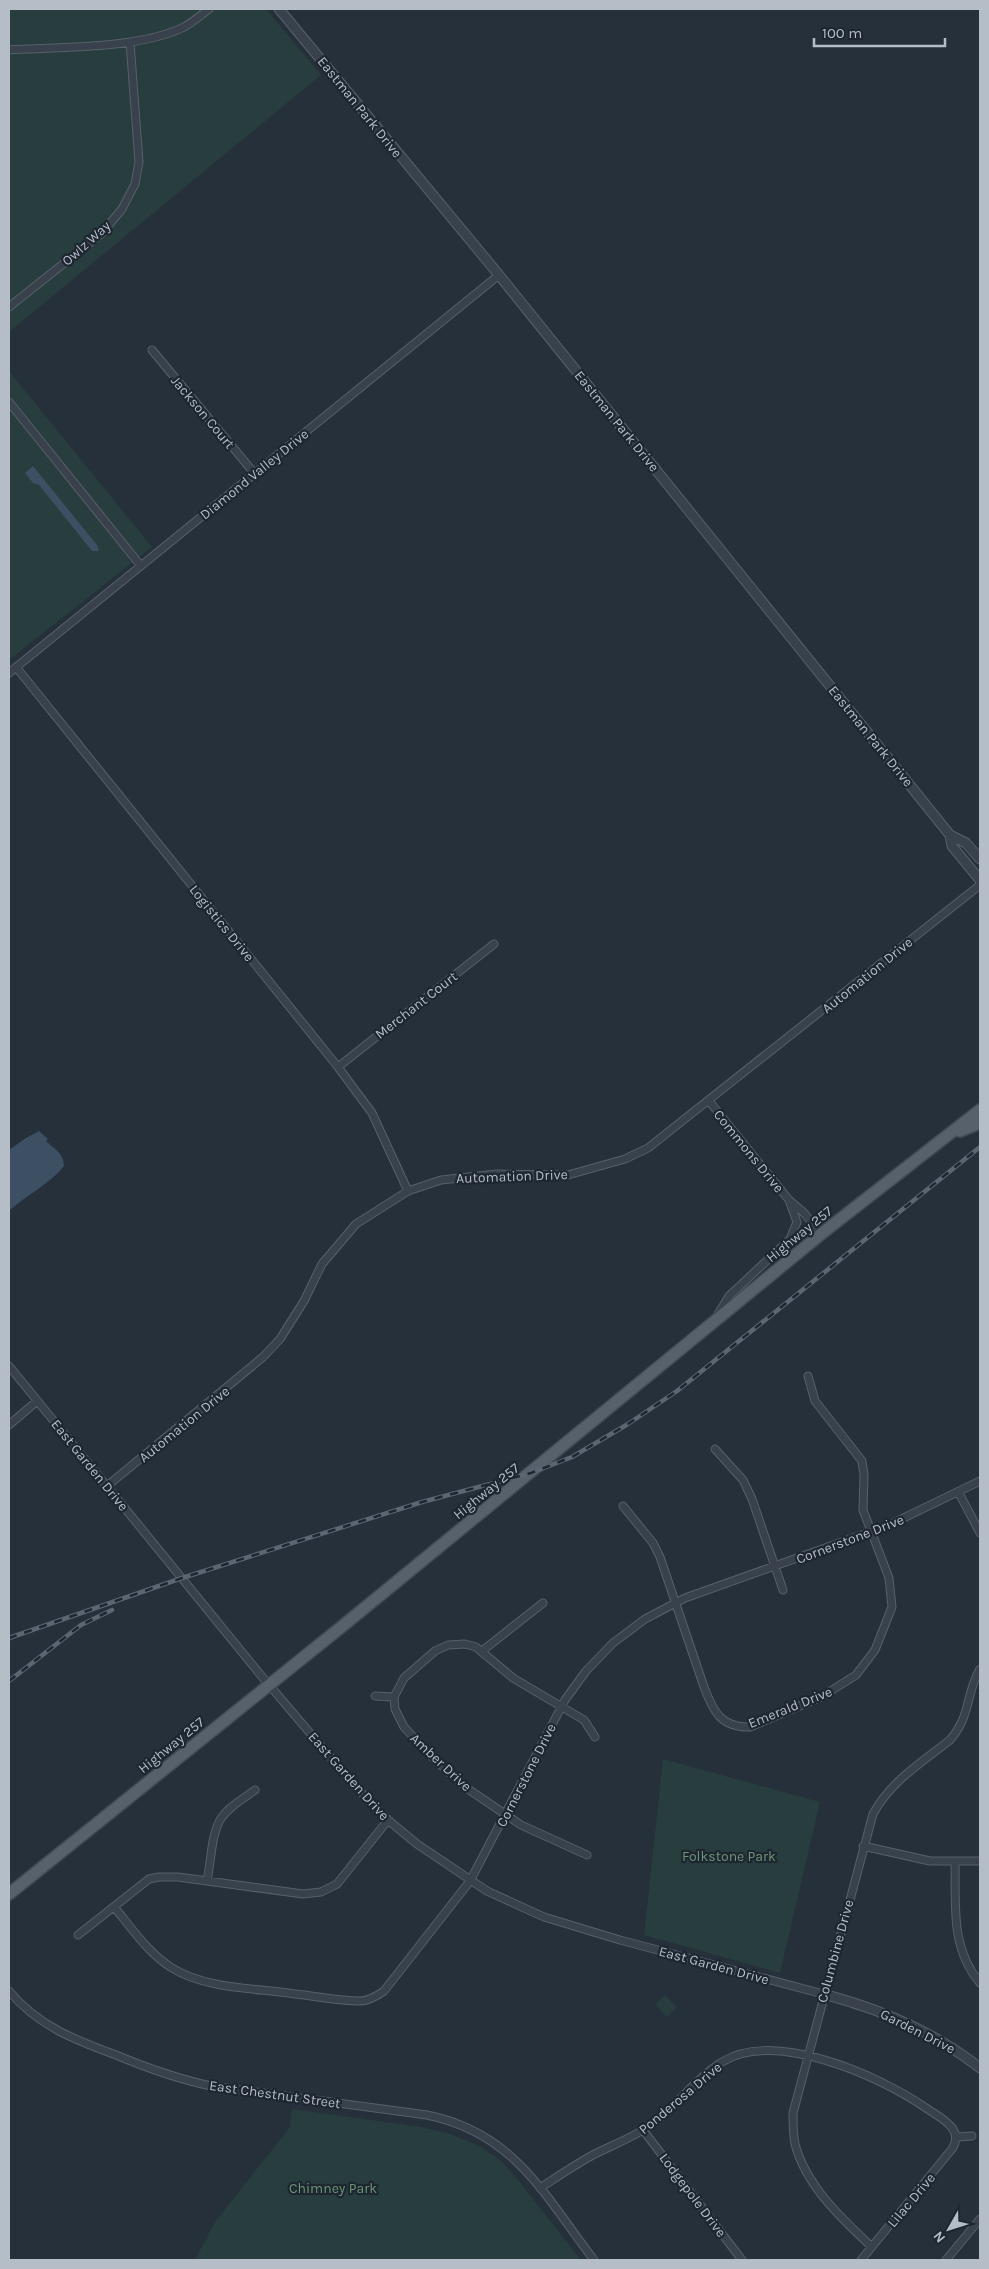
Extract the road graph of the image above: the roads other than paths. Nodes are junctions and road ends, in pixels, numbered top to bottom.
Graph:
1 (209, 9) edge
2 (279, 9) edge
3 (130, 42) junction
4 (9, 50) edge
5 (499, 276) junction
6 (9, 308) edge
7 (152, 350) dead end
8 (9, 402) edge
9 (254, 474) junction
10 (141, 566) junction
11 (16, 667) junction
12 (9, 673) edge
13 (950, 836) junction
14 (980, 859) edge
15 (980, 880) edge
16 (980, 885) edge
17 (494, 944) dead end
18 (338, 1067) junction
19 (709, 1101) junction
20 (980, 1110) edge
21 (980, 1123) edge
22 (949, 1136) junction
23 (408, 1191) junction
24 (789, 1200) junction
25 (821, 1234) junction
26 (714, 1322) junction
27 (9, 1366) edge
28 (808, 1376) dead end
29 (37, 1401) junction
30 (9, 1425) edge
31 (716, 1449) dead end
32 (980, 1481) edge
33 (107, 1486) junction
34 (959, 1493) junction
35 (623, 1506) dead end
36 (871, 1532) junction
37 (980, 1533) edge
38 (775, 1566) junction
39 (784, 1590) dead end
40 (676, 1602) junction
41 (542, 1603) dead end
42 (482, 1651) junction
43 (980, 1669) edge
44 (269, 1685) junction
45 (375, 1696) dead end
46 (394, 1697) junction
47 (561, 1707) junction
48 (595, 1737) dead end
49 (255, 1790) dead end
50 (505, 1816) junction
51 (388, 1820) junction
52 (863, 1846) junction
53 (587, 1855) dead end
54 (955, 1861) junction
55 (980, 1861) edge
56 (207, 1881) junction
57 (470, 1881) junction
58 (9, 1894) edge
59 (114, 1907) junction
60 (78, 1935) dead end
61 (980, 1983) edge
62 (9, 1991) edge
63 (823, 1994) junction
64 (807, 2057) junction
65 (980, 2068) edge
66 (643, 2130) junction
67 (972, 2136) dead end
68 (957, 2137) junction
69 (540, 2188) junction
70 (980, 2219) edge
71 (872, 2246) junction
72 (594, 2260) edge
73 (742, 2260) edge
74 (861, 2260) edge
75 (947, 2260) edge

1 - 3 street
2 - 5 street, Eastman Park Drive
3 - 4 street
3 - 6 street, Owlz Way
5 - 9 street, Diamond Valley Drive
5 - 13 street, Eastman Park Drive
7 - 9 street, Jackson Court
8 - 10 street
9 - 10 street, Diamond Valley Drive
10 - 11 street, Diamond Valley Drive
11 - 12 street, Diamond Valley Drive
11 - 18 street, Logistics Drive
13 - 14 street, Eastman Park Drive
13 - 15 street, Eastman Park Drive
16 - 19 street, Automation Drive
17 - 18 street, Merchant Court
18 - 23 street, Logistics Drive
19 - 23 street, Automation Drive
19 - 24 street, Commons Drive
20 - 22 main road, Highway 257
21 - 22 main road
22 - 25 main road, Highway 257
23 - 33 street, Automation Drive
24 - 25 street, Commons Drive
24 - 26 street, Commons Drive
25 - 26 main road, Highway 257
26 - 44 main road, Highway 257
27 - 29 street, East Garden Drive
28 - 36 street, Emerald Drive
29 - 30 street
29 - 33 street, East Garden Drive
31 - 38 street
32 - 34 street, Cornerstone Drive
33 - 44 street, East Garden Drive
34 - 36 street, Cornerstone Drive
34 - 37 street
35 - 40 street, Emerald Drive
36 - 38 street, Cornerstone Drive
36 - 40 street, Emerald Drive
38 - 39 street
38 - 40 street, Cornerstone Drive
40 - 47 street, Cornerstone Drive
41 - 42 street
42 - 46 street
42 - 47 street
43 - 52 street, Columbine Drive
44 - 51 street, East Garden Drive
44 - 58 main road, Highway 257
45 - 46 street
46 - 50 street, Amber Drive
47 - 48 street
47 - 50 street, Cornerstone Drive
49 - 56 street
50 - 53 street, Amber Drive
50 - 57 street, Cornerstone Drive
51 - 56 street
51 - 57 street, East Garden Drive
52 - 54 street
52 - 63 street, Columbine Drive
54 - 55 street
54 - 61 street
56 - 59 street
57 - 59 street, Cornerstone Drive
57 - 63 street, East Garden Drive
59 - 60 street
62 - 69 street, East Chestnut Street
63 - 64 street, Columbine Drive
63 - 65 street, Garden Drive
64 - 66 street, Ponderosa Drive
64 - 68 street, Ponderosa Drive
64 - 71 street, Columbine Drive
66 - 69 street, Ponderosa Drive
66 - 73 street, Lodgepole Drive
67 - 68 street
68 - 71 street, Lilac Drive
69 - 72 street, East Chestnut Street
70 - 75 street
71 - 74 street, Lilac Drive

